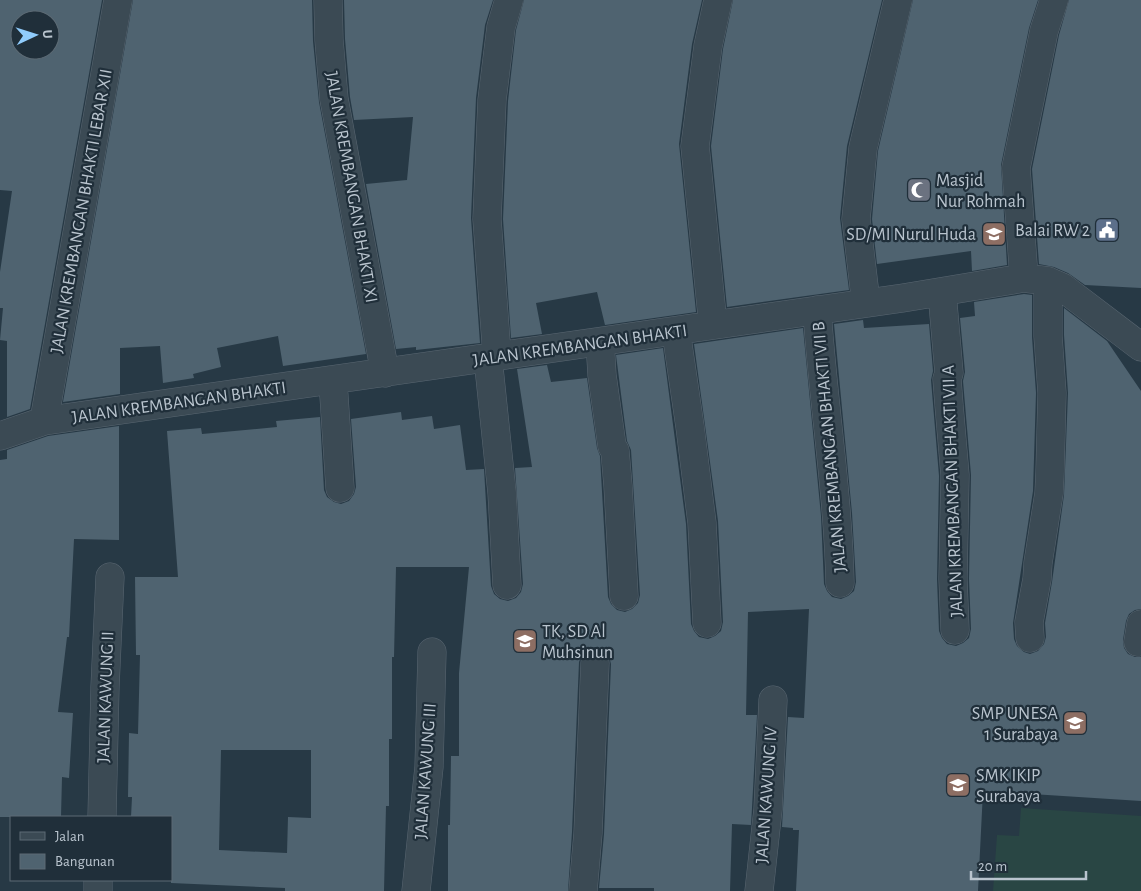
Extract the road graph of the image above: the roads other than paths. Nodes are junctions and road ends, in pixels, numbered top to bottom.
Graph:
1 (118, 0) edge
2 (328, 0) edge
3 (508, 0) edge
4 (718, 0) edge
5 (898, 0) edge
6 (1054, 0) edge
7 (1036, 280) junction
8 (942, 292) junction
9 (866, 303) junction
10 (817, 310) junction
11 (713, 325) junction
12 (676, 331) junction
13 (600, 342) junction
14 (1141, 345) edge
15 (492, 357) junction
16 (384, 372) junction
17 (333, 381) junction
18 (44, 421) junction
19 (0, 436) edge
20 (340, 488) dead end
21 (110, 577) dead end
22 (840, 583) dead end
23 (507, 585) dead end
24 (624, 596) dead end
25 (707, 624) dead end
26 (955, 630) dead end
27 (1030, 638) dead end
28 (432, 652) dead end
29 (595, 662) dead end
30 (773, 700) dead end
31 (102, 816) edge
32 (416, 891) edge
33 (582, 891) edge
34 (759, 891) edge

1 - 18 street, JALAN KREMBANGAN BHAKTI LEBAR XII
2 - 16 street, JALAN KREMBANGAN BHAKTI XI
3 - 15 street
4 - 11 street
5 - 9 street
6 - 7 street
7 - 8 street, JALAN KREMBANGAN BHAKTI
7 - 14 street
7 - 27 street
8 - 9 street, JALAN KREMBANGAN BHAKTI
8 - 26 street, JALAN KREMBANGAN BHAKTI VII A
9 - 10 street, JALAN KREMBANGAN BHAKTI
10 - 11 street, JALAN KREMBANGAN BHAKTI
10 - 22 street, JALAN KREMBANGAN BHAKTI VII B
11 - 12 street, JALAN KREMBANGAN BHAKTI
12 - 13 street, JALAN KREMBANGAN BHAKTI
12 - 25 street
13 - 15 street, JALAN KREMBANGAN BHAKTI
13 - 24 street
15 - 16 street, JALAN KREMBANGAN BHAKTI
15 - 23 street
16 - 17 street, JALAN KREMBANGAN BHAKTI
17 - 18 street, JALAN KREMBANGAN BHAKTI
17 - 20 street
18 - 19 street, JALAN KREMBANGAN BHAKTI
21 - 31 street, JALAN KAWUNG II
28 - 32 street, JALAN KAWUNG III
29 - 33 street
30 - 34 street, JALAN KAWUNG IV

